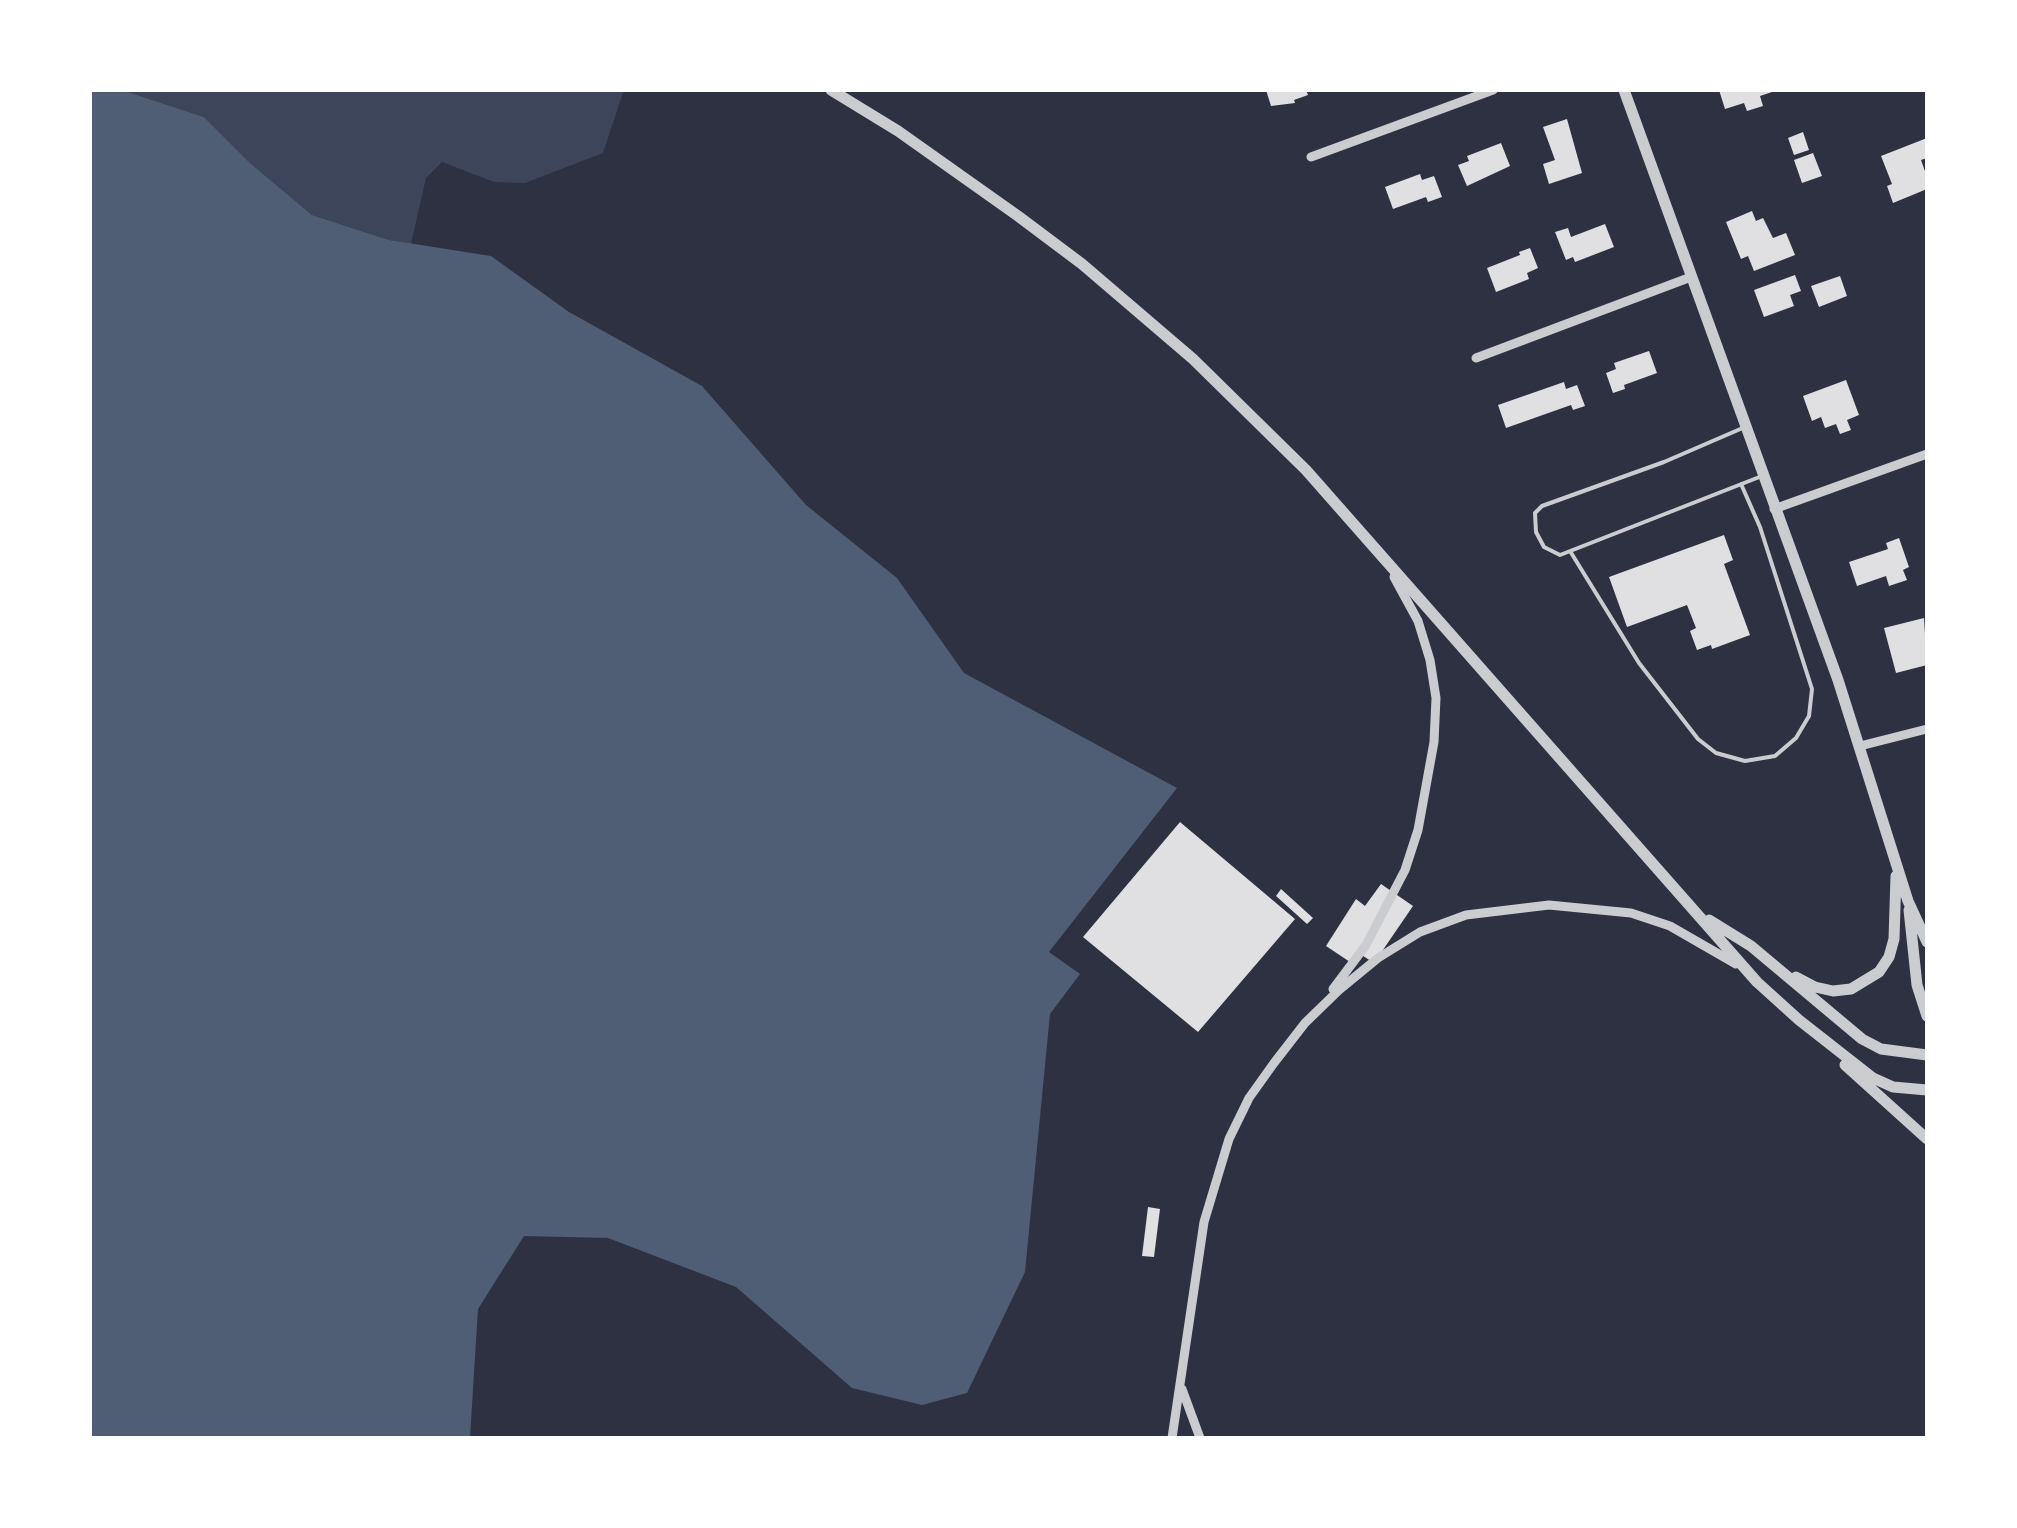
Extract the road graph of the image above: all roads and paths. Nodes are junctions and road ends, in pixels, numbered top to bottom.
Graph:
1 (831, 90) edge
2 (1493, 90) edge
3 (1624, 90) edge
4 (1311, 157) dead end
5 (1691, 277) junction
6 (1476, 358) dead end
7 (1745, 427) junction
8 (1927, 454) edge
9 (1762, 476) junction
10 (1741, 484) junction
11 (1774, 509) junction
12 (1360, 530) junction
13 (1570, 551) junction
14 (1927, 729) edge
15 (1860, 746) junction
16 (1896, 862) junction
17 (1908, 901) junction
18 (1701, 915) junction
19 (1927, 942) edge
20 (1774, 964) junction
21 (1757, 982) junction
22 (1927, 1016) edge
23 (1798, 1020) junction
24 (1305, 1023) junction
25 (1927, 1055) edge
26 (1927, 1090) edge
27 (1927, 1139) edge
28 (1180, 1382) junction
29 (1172, 1438) edge
30 (1200, 1438) edge

1 - 12 street
2 - 4 street
3 - 5 street
5 - 6 street
5 - 7 street
7 - 9 street
7 - 13 lane
8 - 11 street
9 - 10 lane
9 - 11 street
10 - 13 lane
10 - 13 lane
11 - 15 street
12 - 18 street
12 - 24 street
14 - 15 street
15 - 16 street
16 - 17 street
16 - 20 street
17 - 19 street
17 - 22 street
18 - 20 street
18 - 21 street
20 - 25 street
21 - 23 street
21 - 24 street
23 - 26 street
23 - 27 street
24 - 28 street
28 - 29 street
28 - 30 street

